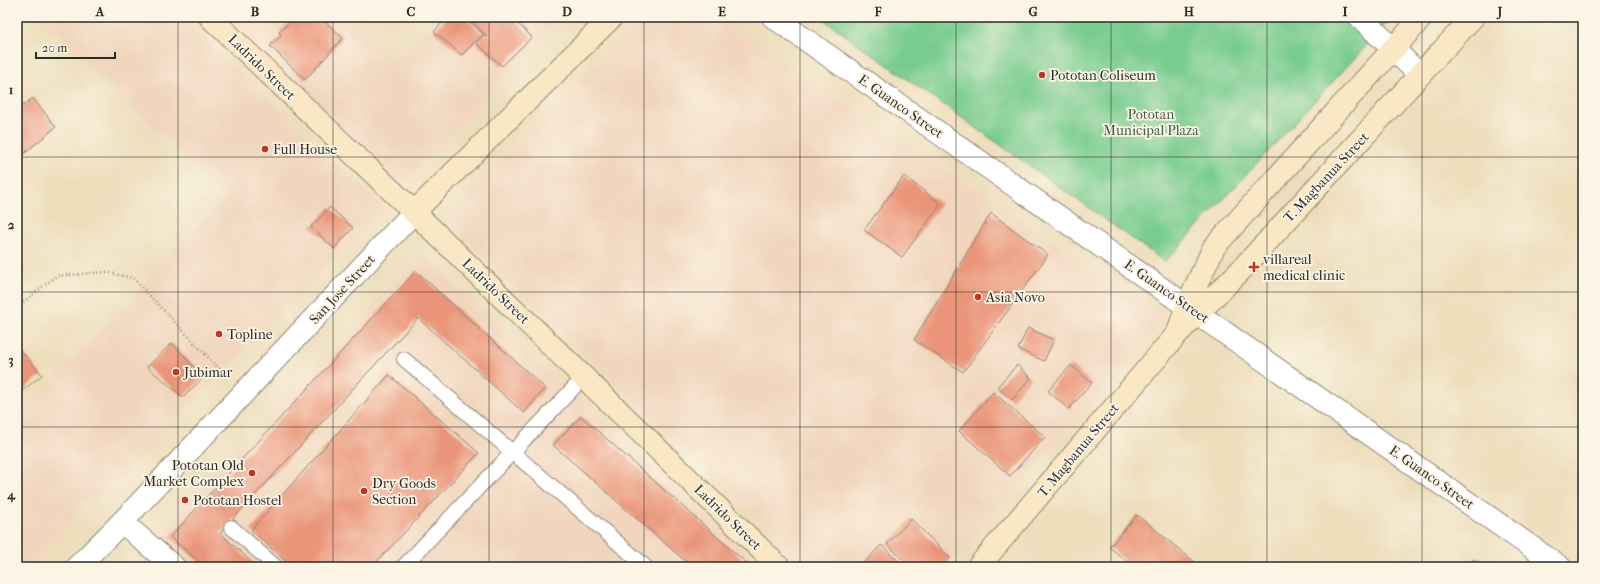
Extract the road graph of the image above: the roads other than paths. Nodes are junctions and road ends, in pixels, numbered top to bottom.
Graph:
1 (210, 17) edge
2 (612, 17) edge
3 (773, 17) edge
4 (1360, 17) edge
5 (1422, 17) edge
6 (1473, 17) edge
7 (1393, 49) junction
8 (1420, 74) junction
9 (414, 212) junction
10 (1192, 309) junction
11 (404, 359) dead end
12 (584, 377) junction
13 (513, 452) junction
14 (122, 522) junction
15 (231, 527) dead end
16 (77, 567) edge
17 (174, 567) edge
18 (276, 567) edge
19 (403, 567) edge
20 (646, 567) edge
21 (779, 567) edge
22 (978, 567) edge
23 (1560, 567) edge

1 - 9 main road, Ladrido Street
2 - 9 main road, San Jose Street
3 - 10 street, E. Guanco Street
4 - 7 street
5 - 7 main road, T. Magbanua Street
6 - 8 main road, T. Magbanua Street
7 - 8 street
7 - 10 main road, T. Magbanua Street
8 - 10 main road, T. Magbanua Street
9 - 12 main road, Ladrido Street
9 - 14 street, San Jose Street
10 - 22 main road, T. Magbanua Street
10 - 23 street, E. Guanco Street
11 - 13 lane
12 - 13 lane
12 - 21 main road, Ladrido Street
13 - 19 lane
13 - 20 lane
14 - 16 street, San Jose Street
14 - 17 street
15 - 18 lane

